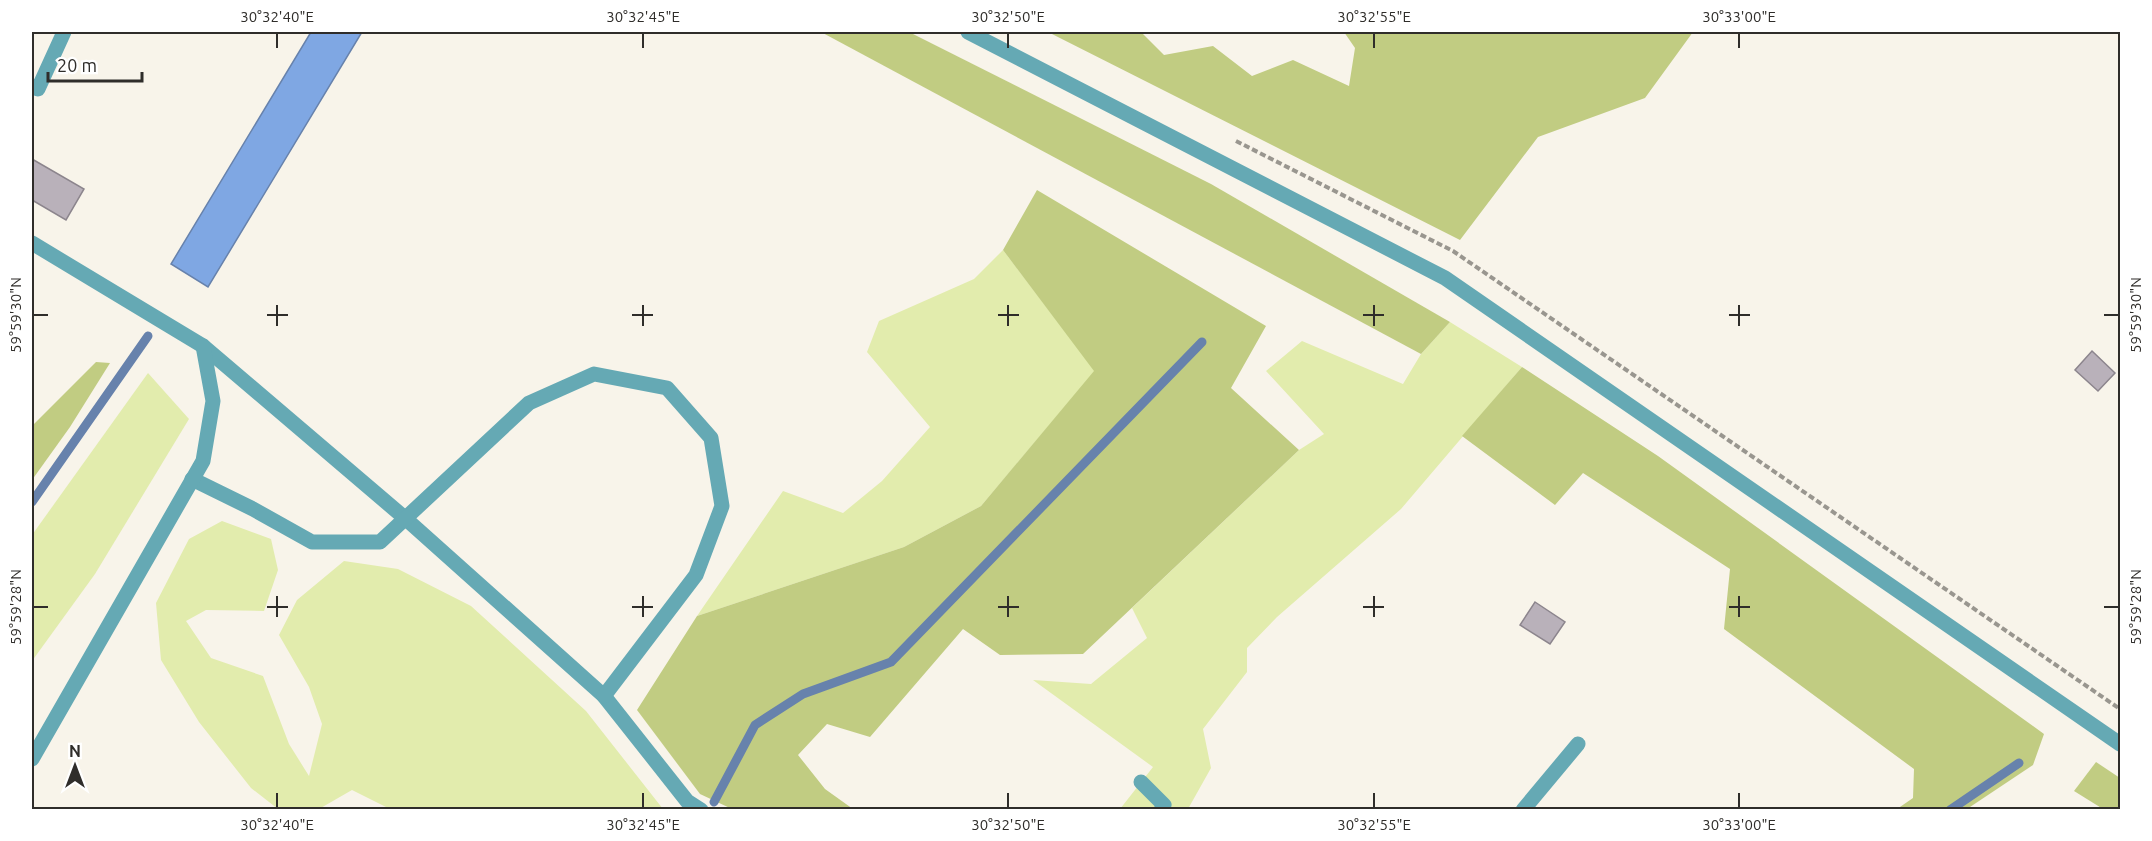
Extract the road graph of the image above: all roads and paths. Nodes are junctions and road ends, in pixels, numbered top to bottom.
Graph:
1 (64, 32) edge
2 (968, 32) edge
3 (32, 86) edge
4 (32, 243) edge
5 (203, 346) junction
6 (192, 479) junction
7 (406, 519) junction
8 (604, 696) junction
9 (1578, 744) dead end
10 (2121, 744) edge
11 (32, 759) edge
12 (1141, 783) dead end
13 (701, 810) edge
14 (1161, 810) edge
15 (1523, 810) edge

1 - 3 street
2 - 10 street
4 - 5 street
5 - 6 street
5 - 7 street
6 - 7 street
6 - 11 street
7 - 8 street
7 - 8 street
8 - 13 street
9 - 15 street
12 - 14 street

